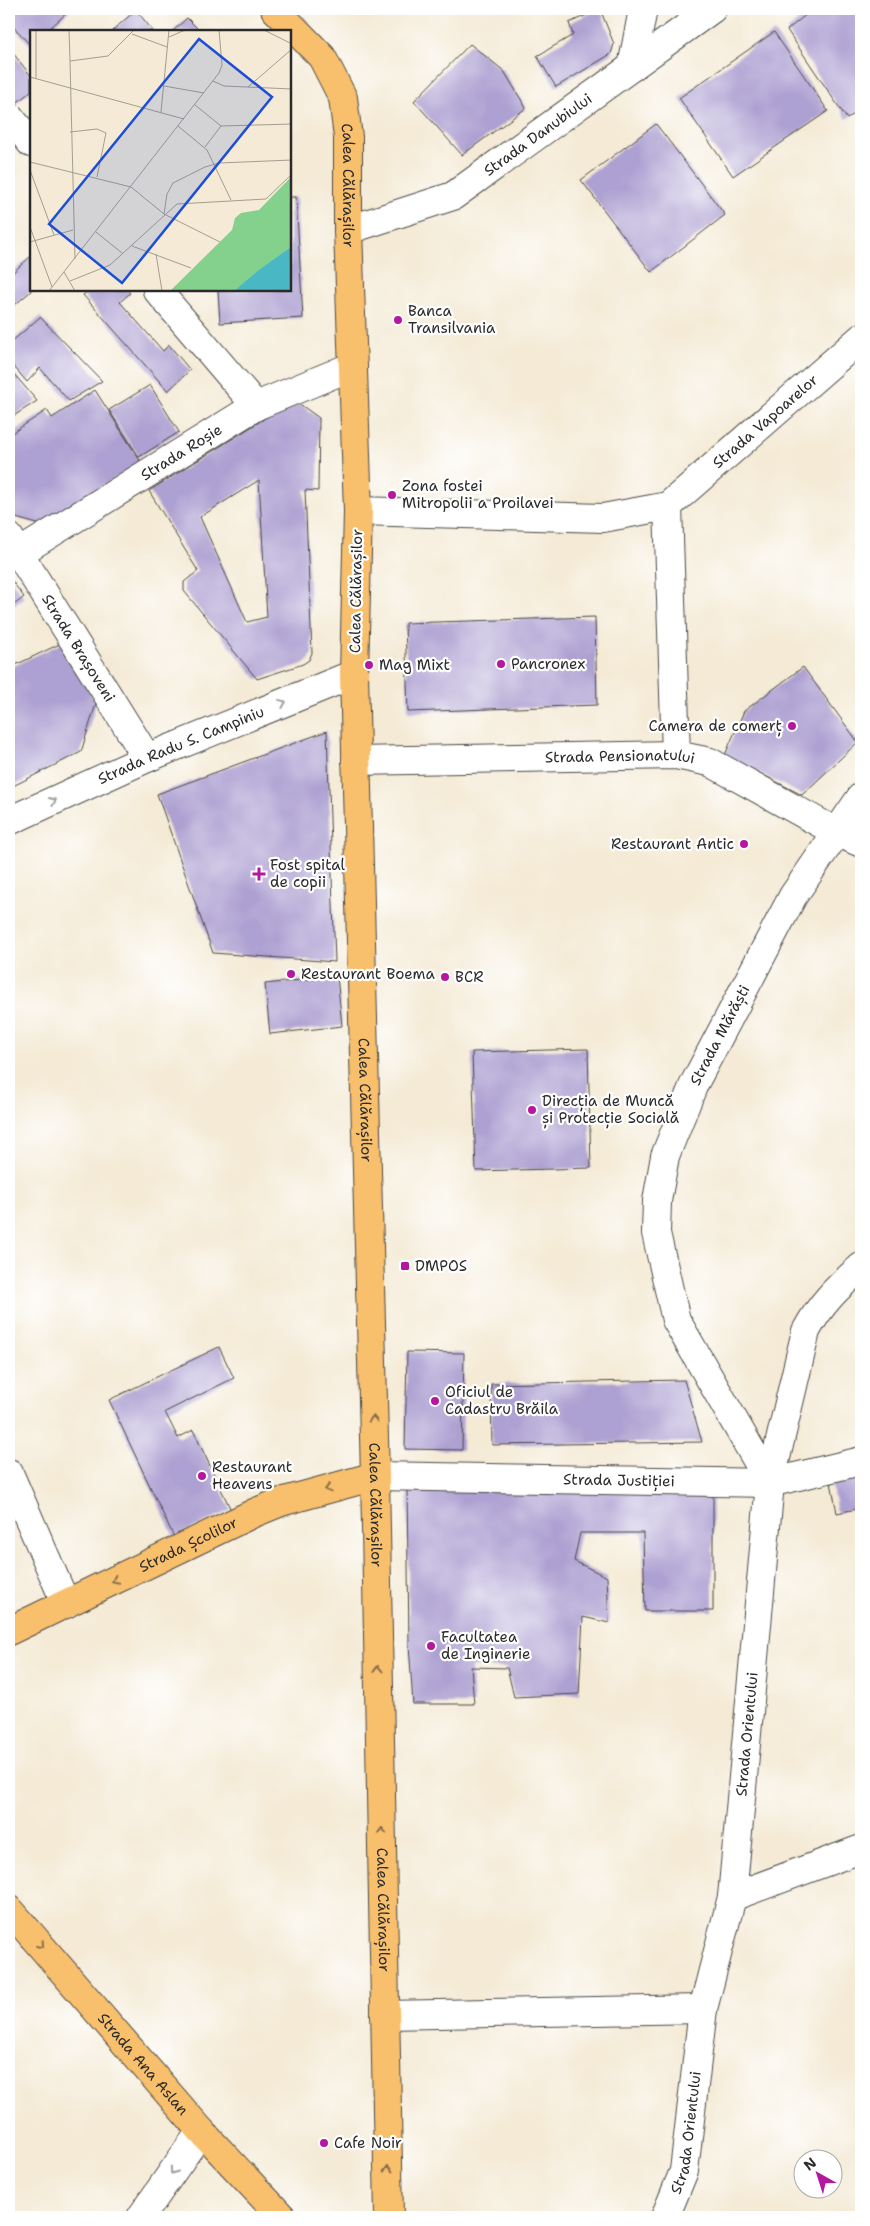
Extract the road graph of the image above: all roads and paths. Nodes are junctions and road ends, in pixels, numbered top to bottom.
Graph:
1 (275, 9) edge
2 (643, 9) edge
3 (712, 9) edge
4 (632, 67) junction
5 (9, 116) edge
6 (30, 142) edge
7 (348, 230) junction
8 (158, 291) edge
9 (861, 338) edge
10 (353, 366) junction
11 (256, 406) junction
12 (668, 506) junction
13 (358, 511) junction
14 (14, 545) edge
15 (354, 674) junction
16 (676, 755) junction
17 (148, 758) junction
18 (356, 761) junction
19 (861, 797) edge
20 (9, 821) edge
21 (836, 832) junction
22 (861, 843) edge
23 (861, 1267) edge
24 (861, 1461) edge
25 (9, 1473) edge
26 (375, 1476) junction
27 (770, 1483) junction
28 (66, 1604) junction
29 (9, 1632) edge
30 (861, 1850) edge
31 (732, 1897) junction
32 (9, 1908) edge
33 (703, 2009) junction
34 (385, 2014) junction
35 (201, 2132) junction
36 (141, 2217) edge
37 (282, 2217) edge
38 (390, 2217) edge
39 (665, 2217) edge

1 - 7 main road, Calea Călărașilor
2 - 4 street
3 - 4 street, Strada Danubiului
4 - 7 street, Strada Danubiului
5 - 6 street
7 - 10 main road, Calea Călărașilor
8 - 11 street
9 - 12 street, Strada Vapoarelor
10 - 11 street, Strada Roșie
10 - 13 main road, Calea Călărașilor
11 - 14 street, Strada Roșie
12 - 13 street
12 - 16 street
13 - 15 main road, Calea Călărașilor
14 - 17 street, Strada Brașoveni
17 -> 15 street, Strada Radu S. Campiniu
15 - 18 main road, Calea Călărașilor
16 - 18 street, Strada Pensionatului
16 - 21 street, Strada Pensionatului
20 -> 17 street, Strada Radu S. Campiniu
26 -> 18 main road, Calea Călărașilor
19 - 21 street, Strada Mărăști
21 - 22 street, Strada Pensionatului
21 - 27 street, Strada Mărăști
23 - 27 street, Strada Orientului
24 - 27 street, Strada Justiției
25 - 28 street
26 - 27 street, Strada Justiției
26 -> 28 main road, Strada Școlilor
34 -> 26 main road, Calea Călărașilor
27 - 31 street, Strada Orientului
28 - 29 main road, Strada Școlilor
30 - 31 street
31 - 33 street, Strada Orientului
32 -> 35 main road, Strada Ana Aslan
33 - 34 street
33 - 39 street, Strada Orientului
38 -> 34 main road, Calea Călărașilor
35 -> 36 street
35 - 37 main road, Strada Ana Aslan

